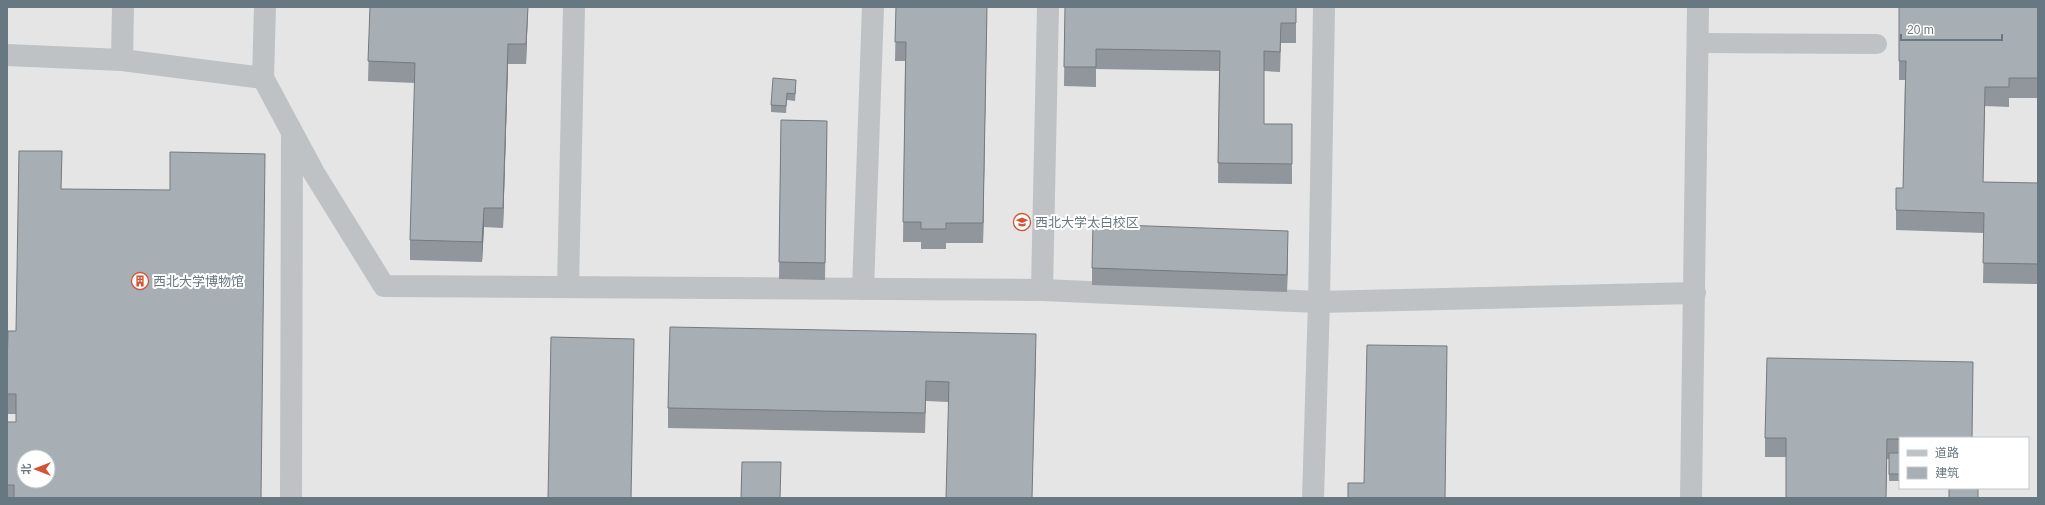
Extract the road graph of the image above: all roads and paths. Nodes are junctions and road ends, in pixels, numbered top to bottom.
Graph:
1 (123, 7) edge
2 (265, 7) edge
3 (574, 7) edge
4 (873, 7) edge
5 (1048, 7) edge
6 (1324, 7) edge
7 (1698, 7) edge
8 (1697, 43) junction
9 (1877, 44) dead end
10 (7, 55) edge
11 (122, 60) junction
12 (264, 78) junction
13 (292, 132) junction
14 (568, 287) junction
15 (863, 289) junction
16 (1042, 290) junction
17 (1695, 293) junction
18 (1319, 302) junction
19 (291, 498) edge
20 (1313, 498) edge
21 (1691, 498) edge

1 - 11 street
2 - 12 street
3 - 14 street
4 - 15 street
5 - 16 street
6 - 18 street
7 - 8 street
8 - 9 lane
8 - 17 street
10 - 11 street
11 - 12 street
12 - 13 street
13 - 14 street
13 - 19 street
14 - 15 street
15 - 16 street
16 - 18 street
17 - 18 street
17 - 21 street
18 - 20 street

